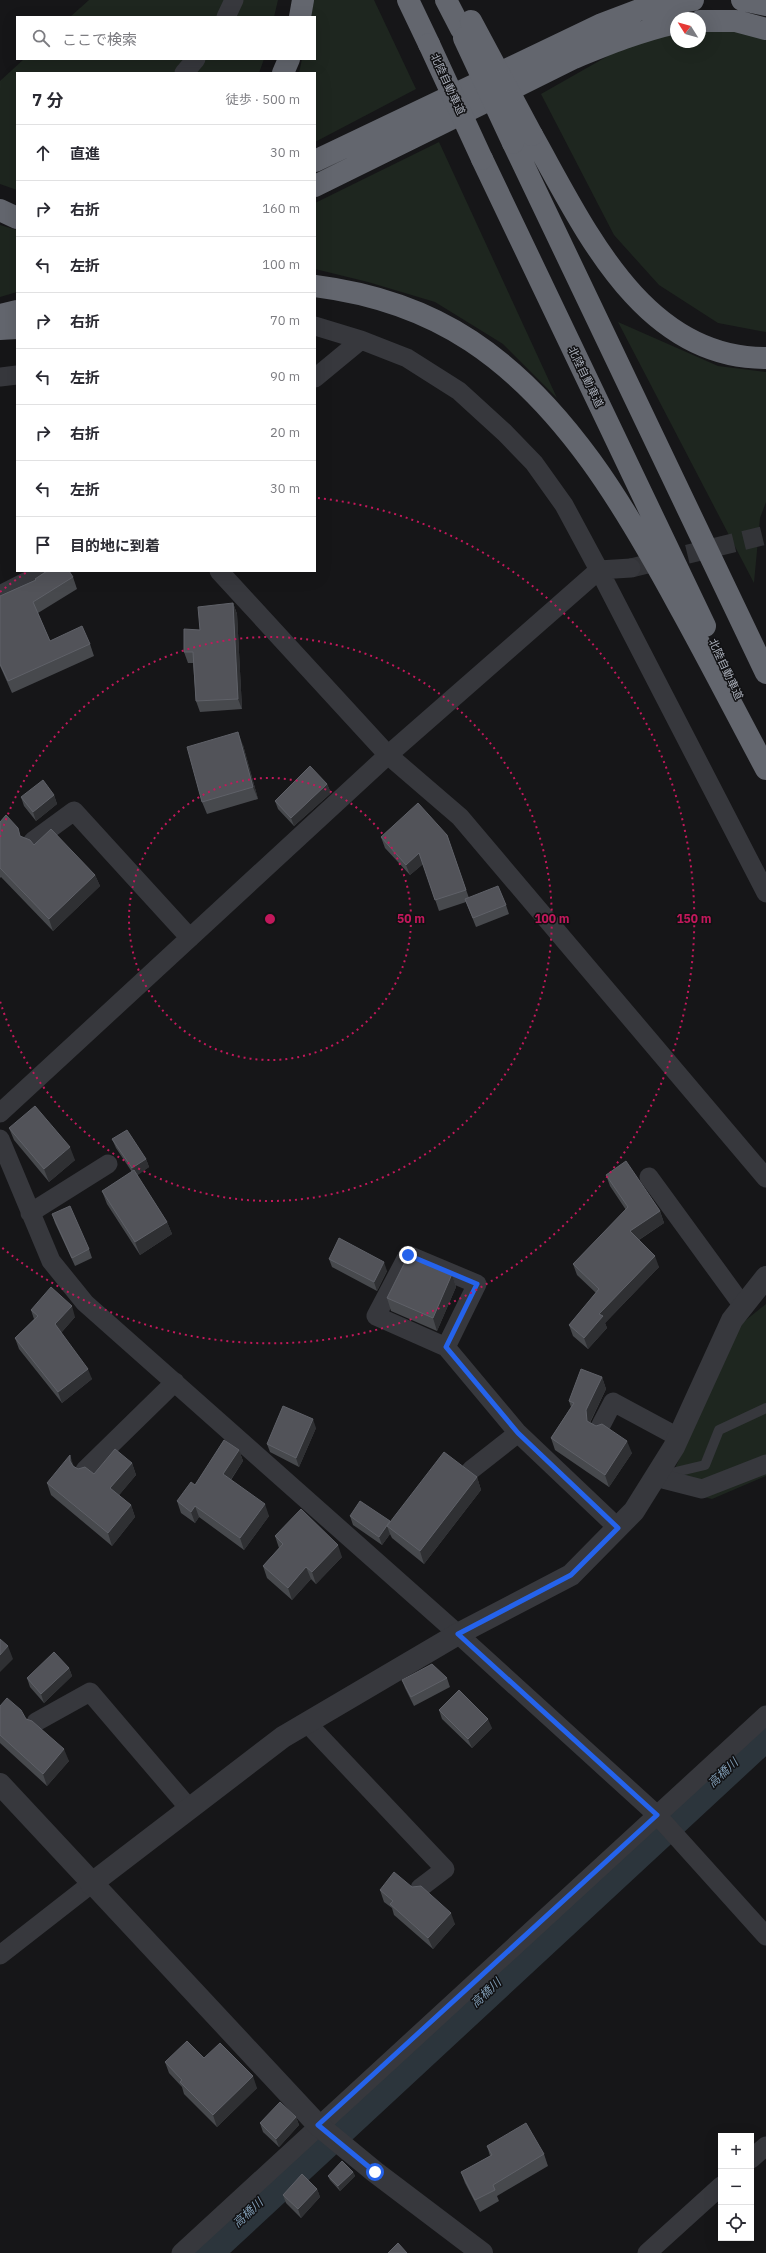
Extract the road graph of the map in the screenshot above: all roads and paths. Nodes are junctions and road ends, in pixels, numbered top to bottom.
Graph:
1 (234, 0) edge
2 (303, 0) edge
3 (408, 0) edge
4 (446, 0) edge
5 (459, 0) edge
6 (693, 0) edge
7 (742, 0) edge
8 (766, 5) edge
9 (226, 16) edge
10 (300, 16) edge
11 (706, 21) edge
12 (670, 24) edge
13 (466, 25) junction
14 (766, 29) edge
15 (195, 60) edge
16 (289, 60) edge
17 (185, 72) edge
18 (284, 72) edge
19 (522, 139) junction
20 (316, 161) edge
21 (316, 186) edge
22 (0, 203) edge
23 (16, 208) edge
24 (0, 210) edge
25 (16, 218) edge
26 (316, 286) edge
27 (16, 311) edge
28 (0, 315) edge
29 (316, 326) edge
30 (16, 328) edge
31 (0, 329) edge
32 (361, 340) junction
33 (766, 358) edge
34 (16, 375) edge
35 (0, 377) edge
36 (316, 377) edge
37 (631, 568) tunnel mouth
38 (599, 570) junction
39 (45, 572) edge
40 (220, 572) edge
41 (0, 595) edge
42 (766, 673) edge
43 (766, 753) edge
44 (388, 755) junction
45 (766, 769) edge
46 (33, 841) edge
47 (766, 893) edge
48 (190, 938) junction
49 (0, 1113) edge
50 (0, 1139) edge
51 (108, 1164) dead end
52 (649, 1177) dead end
53 (766, 1178) edge
54 (30, 1213) junction
55 (766, 1277) edge
56 (743, 1306) junction
57 (446, 1347) junction
58 (175, 1382) junction
59 (766, 1408) edge
60 (600, 1427) edge
61 (518, 1433) junction
62 (678, 1438) junction
63 (766, 1464) edge
64 (85, 1470) edge
65 (471, 1470) edge
66 (655, 1477) junction
67 (618, 1528) junction
68 (458, 1634) junction
69 (766, 1715) edge
70 (36, 1722) edge
71 (307, 1723) junction
72 (0, 1784) edge
73 (189, 1808) junction
74 (657, 1815) junction
75 (91, 1884) junction
76 (420, 1888) edge
77 (766, 1936) edge
78 (0, 1955) edge
79 (318, 2125) junction
80 (766, 2146) edge
81 (754, 2156) edge
82 (718, 2189) edge
83 (181, 2253) edge
84 (482, 2253) edge
85 (647, 2253) edge

1 - 9 street
2 - 10 highway
3 - 43 highway, 北陸自動車道, bridge
4 - 13 highway
5 - 13 highway
6 - 20 highway
7 - 8 highway
11 - 14 highway
12 - 21 highway
13 - 19 highway, bridge
15 - 17 street
16 - 18 highway
19 - 33 highway
19 - 42 highway
22 - 23 highway
24 - 25 highway
26 - 45 highway
27 - 28 highway
29 - 32 street
30 - 31 highway
32 - 36 street
32 - 38 street
34 - 35 street
37 - 38 street
38 - 44 street
38 - 47 street
39 - 41 street
40 - 44 street
44 - 48 street
44 - 53 street
46 - 48 street
48 - 49 street
50 - 54 street
51 - 54 street
52 - 56 street
54 - 58 street
55 - 56 street
56 - 62 street
57 - 57 street
57 - 61 street
58 - 64 street
58 - 68 street
59 - 66 lane
60 - 62 street
61 - 65 street
61 - 67 street
62 - 66 street
63 - 66 street
66 - 67 street
67 - 68 street
68 - 71 street
68 - 74 street
69 - 74 street
70 - 73 street
71 - 73 street
71 - 76 street
72 - 75 street
73 - 75 street
74 - 77 street
74 - 79 street
75 - 78 street
75 - 79 street
79 - 83 street
79 - 84 street
80 - 81 street
82 - 85 street

